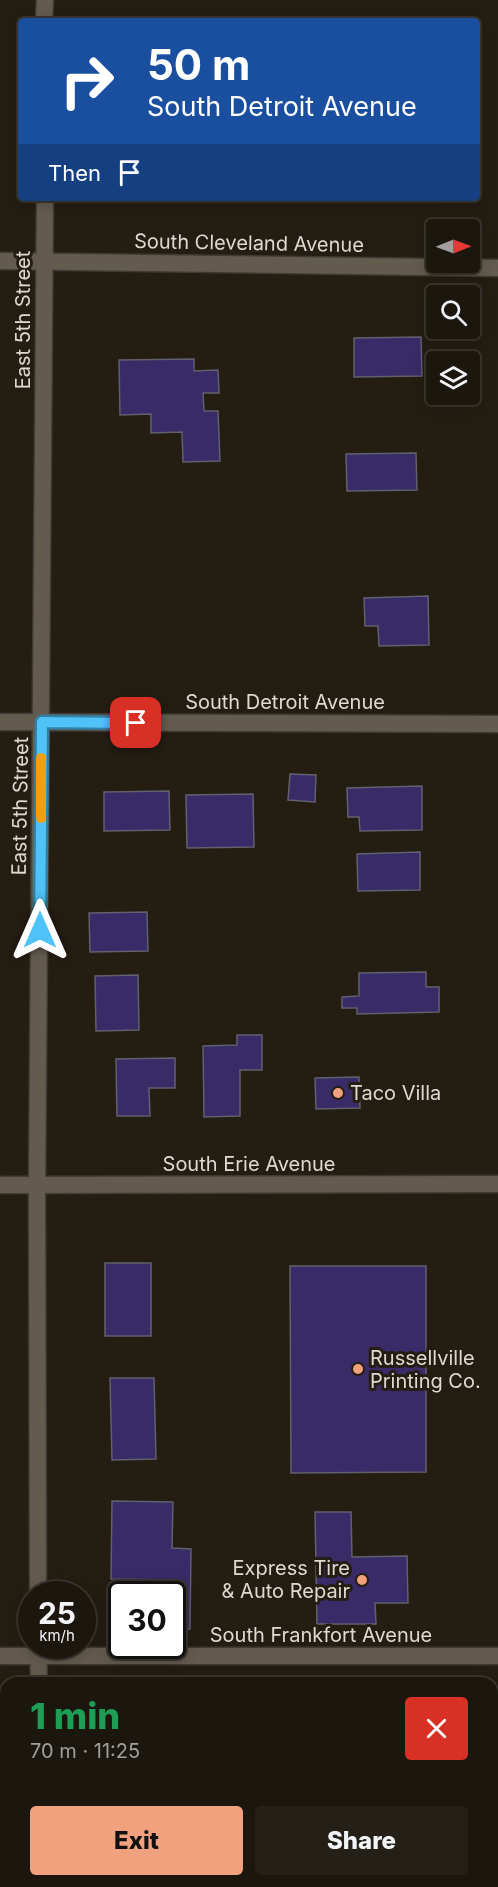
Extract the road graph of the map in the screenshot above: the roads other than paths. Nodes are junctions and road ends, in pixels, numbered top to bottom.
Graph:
1 (45, 0) edge
2 (44, 18) edge
3 (45, 201) edge
4 (0, 261) edge
5 (45, 261) junction
6 (498, 268) edge
7 (0, 722) edge
8 (42, 722) junction
9 (498, 724) edge
10 (498, 1184) edge
11 (0, 1185) edge
12 (37, 1185) junction
13 (38, 1581) edge
14 (96, 1652) edge
15 (18, 1654) edge
16 (0, 1656) edge
17 (498, 1656) edge
18 (38, 1659) edge
19 (39, 1677) edge
20 (498, 1744) edge
21 (498, 1887) edge

1 - 2 street
3 - 5 street, East 5th Street
4 - 5 street, South Cleveland Avenue
5 - 6 street, South Cleveland Avenue
5 - 8 street, East 5th Street
7 - 8 street, South Detroit Avenue
8 - 9 street, South Detroit Avenue
8 - 12 street, East 5th Street
10 - 12 street, South Erie Avenue
11 - 12 street, South Erie Avenue
12 - 13 street, East 5th Street
14 - 17 street, South Frankfort Avenue
15 - 16 street, South Frankfort Avenue
18 - 19 street
20 - 21 street

